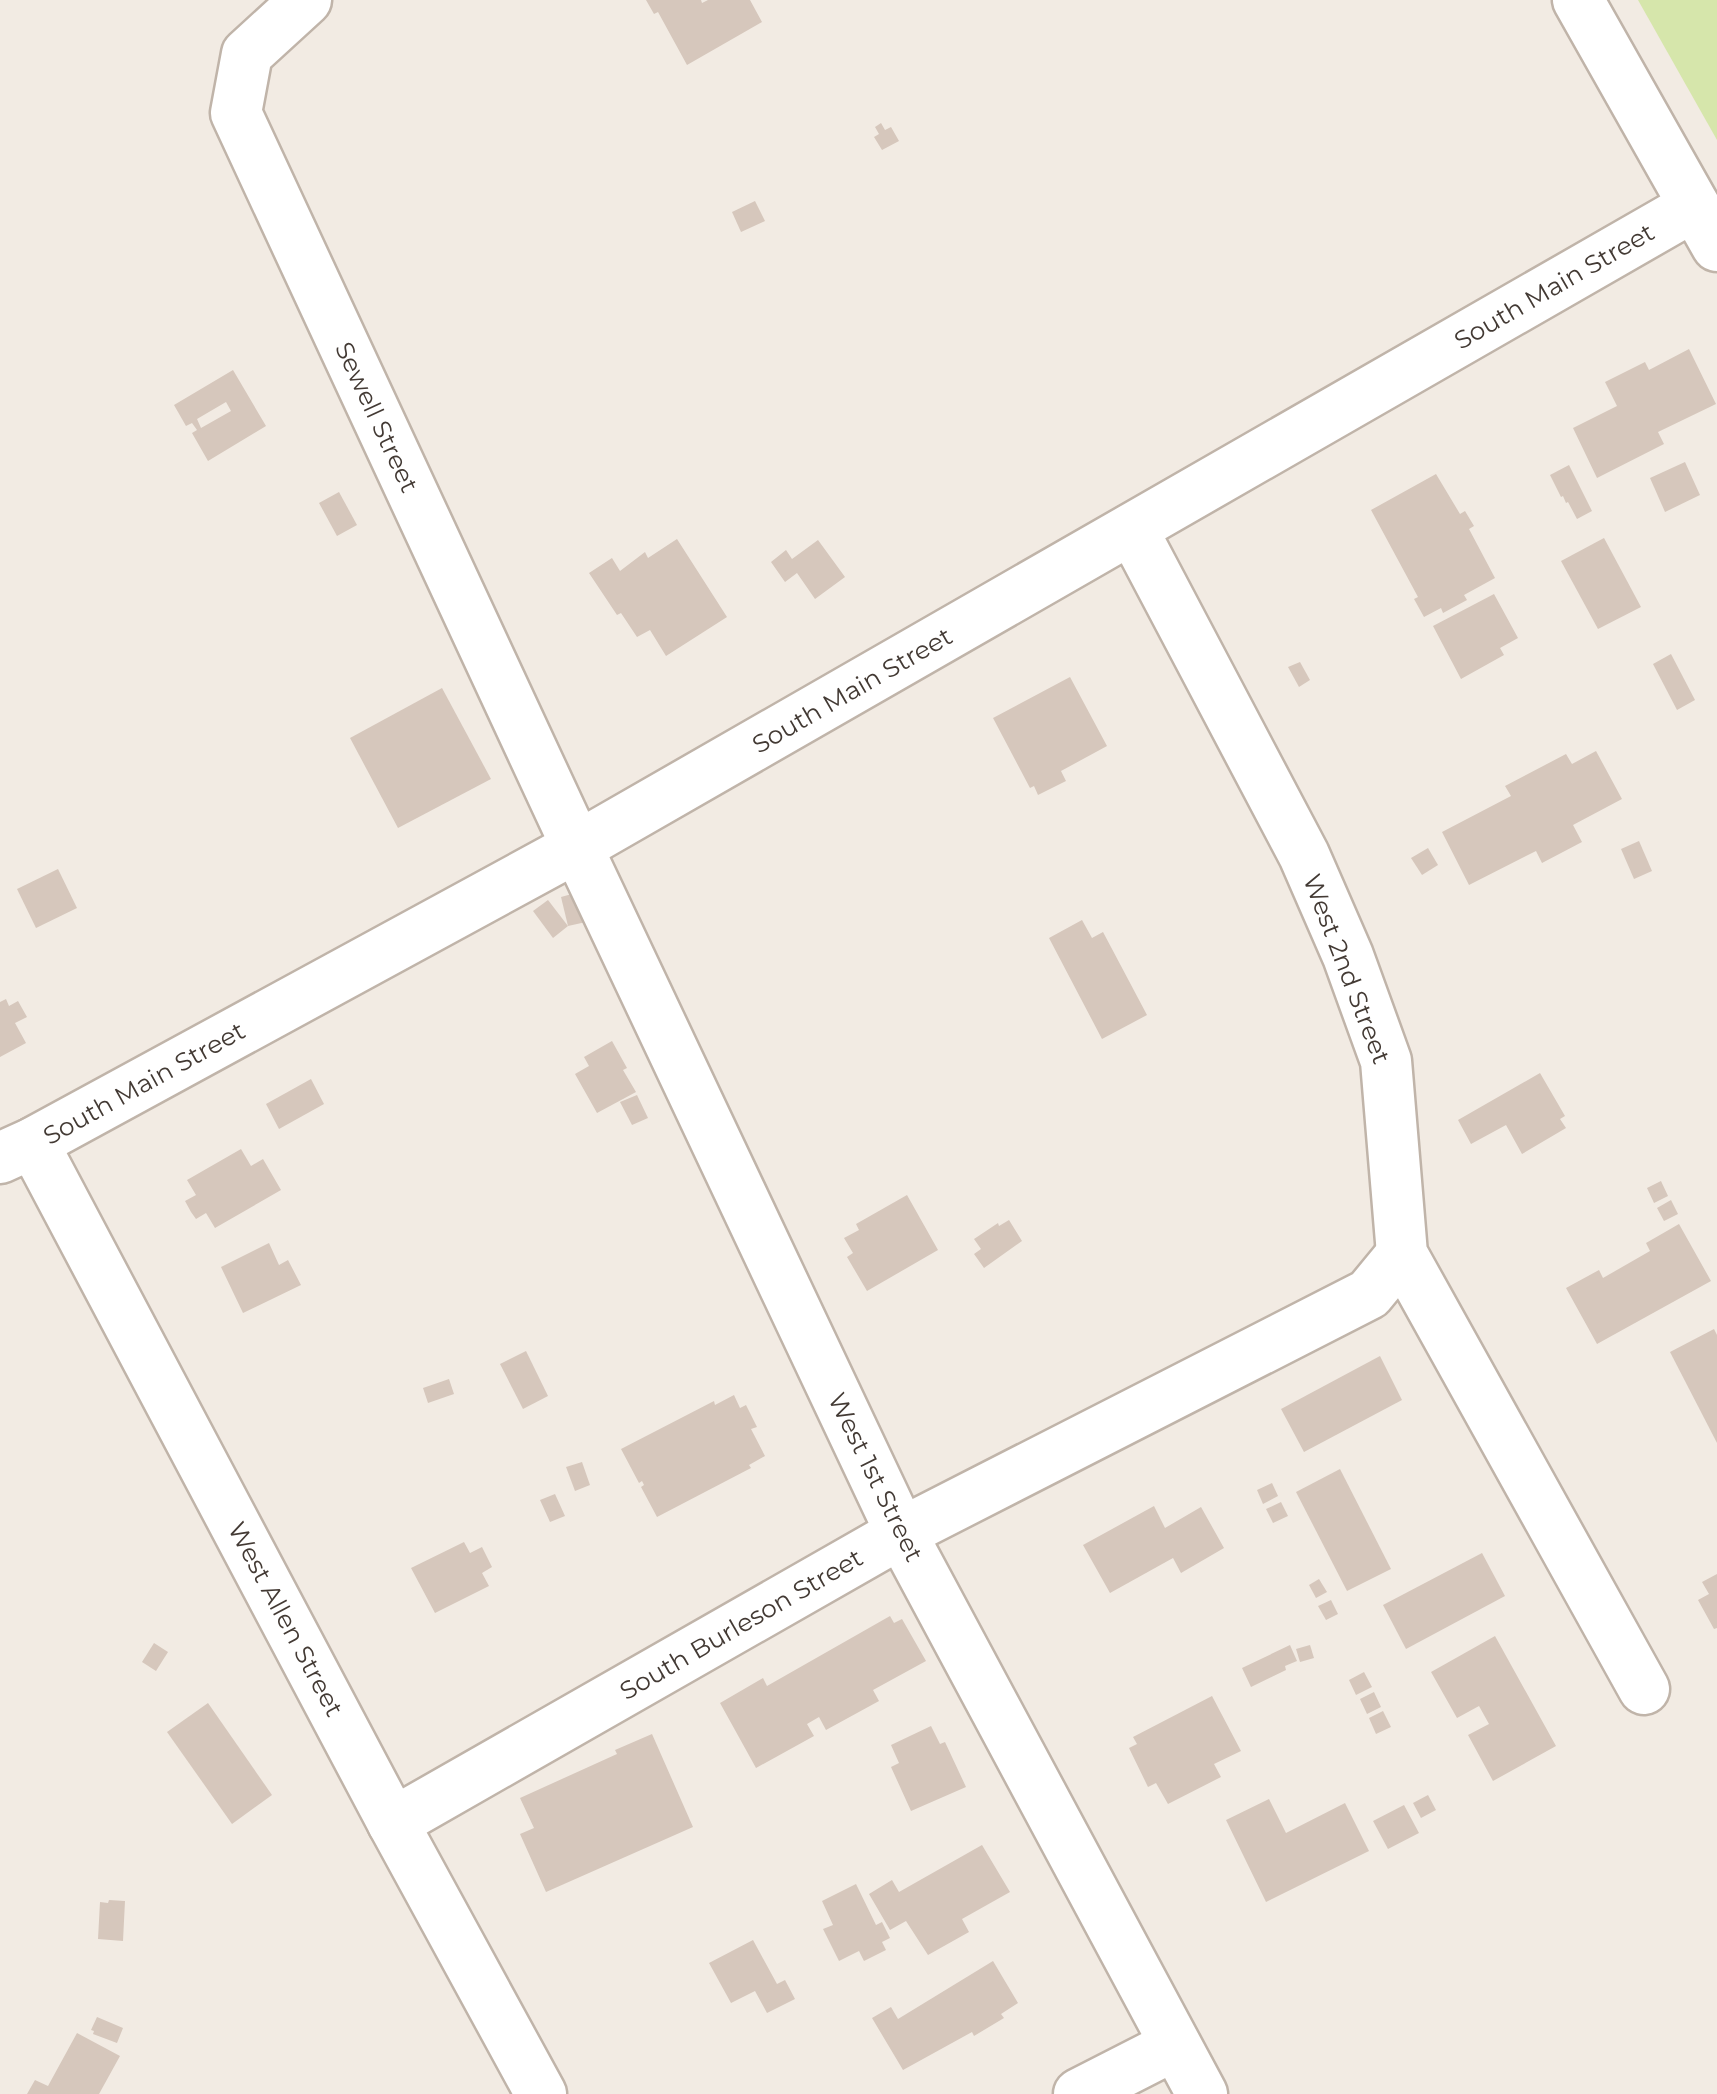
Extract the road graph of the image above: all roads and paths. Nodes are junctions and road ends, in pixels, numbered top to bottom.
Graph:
1 (306, 0) edge
2 (1578, 0) edge
3 (1706, 226) edge
4 (1132, 530) junction
5 (577, 847) junction
6 (17, 1150) edge
7 (1402, 1254) junction
8 (902, 1533) junction
9 (1644, 1689) dead end
10 (393, 1822) junction
11 (1176, 2045) junction
12 (541, 2094) edge
13 (1078, 2094) edge
14 (1202, 2094) edge

1 - 5 street, Sewell Street
2 - 3 street
3 - 4 street, South Main Street
4 - 5 street, South Main Street
4 - 7 street, West 2nd Street
5 - 6 street, South Main Street
5 - 8 street, West 1st Street
6 - 10 street, West Allen Street
7 - 8 street, South Burleson Street
7 - 9 street, West 2nd Street
8 - 10 street, South Burleson Street
8 - 11 street, West 1st Street
10 - 12 street, West Allen Street
11 - 13 street
11 - 14 street, West 1st Street

